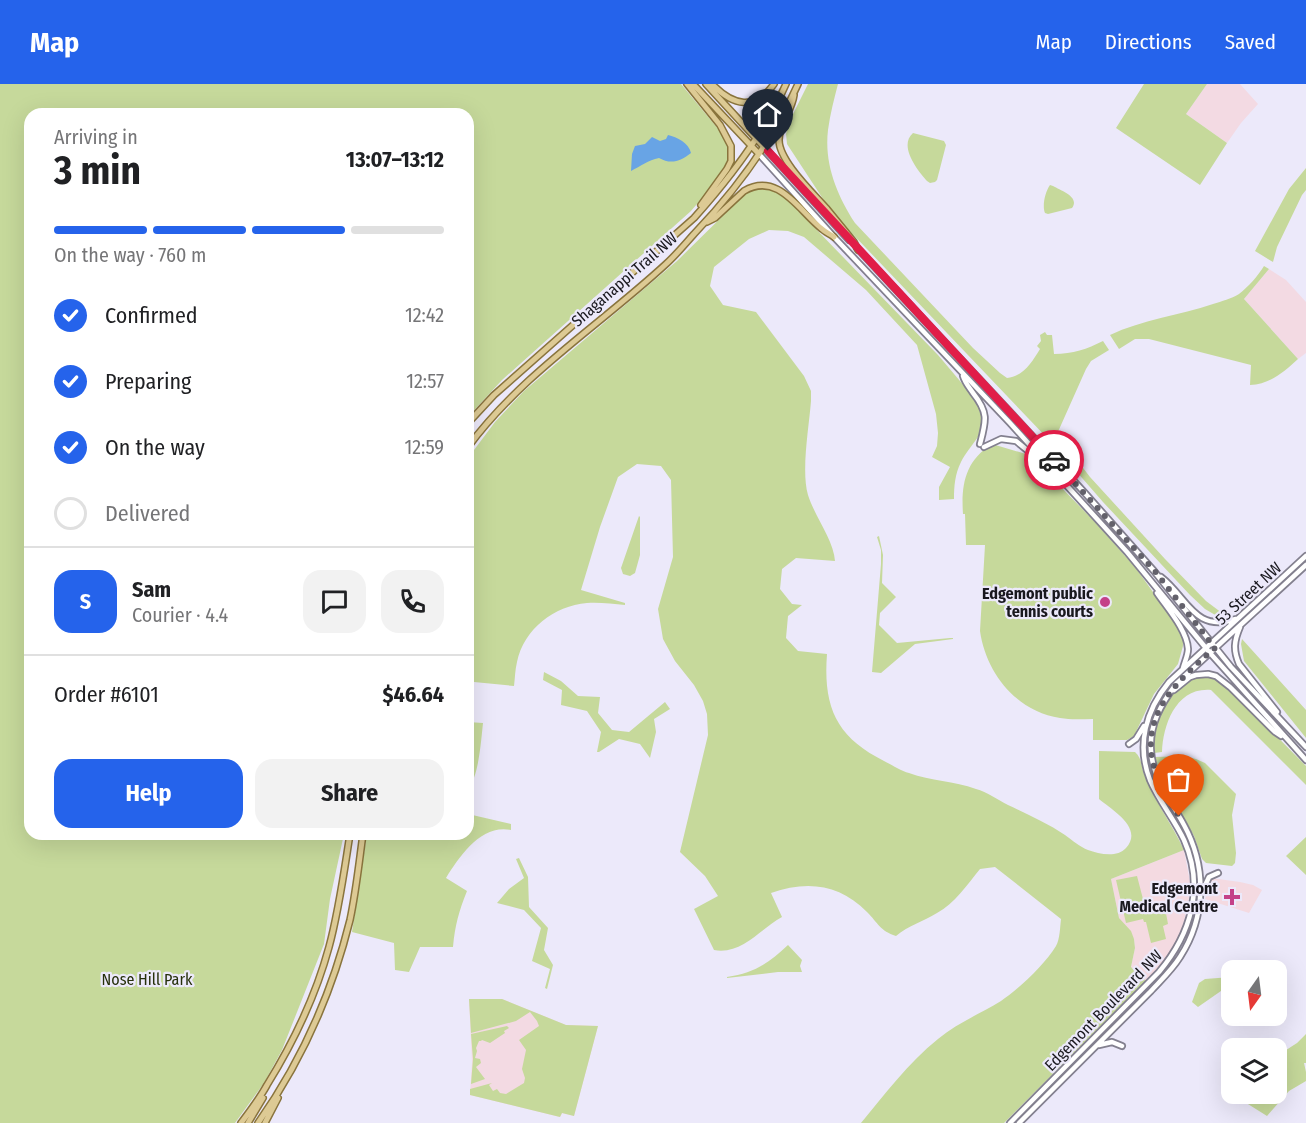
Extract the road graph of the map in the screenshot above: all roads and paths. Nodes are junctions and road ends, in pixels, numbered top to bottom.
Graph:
1 (687, 84) edge
2 (693, 84) edge
3 (705, 84) edge
4 (712, 84) edge
5 (774, 84) edge
6 (786, 84) edge
7 (798, 84) edge
8 (794, 93) junction
9 (756, 139) junction
10 (751, 146) junction
11 (764, 147) junction
12 (759, 154) junction
13 (694, 218) junction
14 (706, 222) junction
15 (834, 237) junction
16 (858, 250) junction
17 (962, 373) junction
18 (474, 417) edge
19 (474, 439) edge
20 (1048, 466) junction
21 (1127, 552) junction
22 (1306, 556) edge
23 (1306, 565) edge
24 (1154, 570) junction
25 (1238, 618) junction
26 (1241, 625) junction
27 (1211, 643) junction
28 (1206, 648) junction
29 (1215, 648) junction
30 (1210, 653) junction
31 (1183, 668) junction
32 (1169, 693) junction
33 (1146, 724) junction
34 (1290, 728) junction
35 (1287, 740) junction
36 (1129, 744) dead end
37 (1306, 747) edge
38 (1306, 760) edge
39 (349, 840) edge
40 (362, 840) edge
41 (1218, 873) dead end
42 (1200, 897) junction
43 (1096, 1046) junction
44 (1122, 1046) dead end
45 (287, 1078) junction
46 (266, 1088) junction
47 (241, 1123) edge
48 (248, 1123) edge
49 (258, 1123) edge
50 (265, 1123) edge
51 (1010, 1123) edge
52 (1020, 1123) edge

1 - 13 main road
2 - 10 main road
3 - 9 main road
4 - 5 main road
6 - 9 main road, Shaganappi Trail NW
7 - 8 main road, Shaganappi Trail NW
8 - 11 main road, Shaganappi Trail NW
8 - 16 main road
9 - 10 main road, Shaganappi Trail NW
9 - 11 main road
10 - 12 main road
10 - 13 main road, Shaganappi Trail NW
11 - 12 main road, Shaganappi Trail NW
11 - 16 main road
12 - 14 main road, Shaganappi Trail NW
12 - 15 main road
13 - 18 main road, Shaganappi Trail NW
14 - 15 main road
14 - 19 main road, Shaganappi Trail NW
15 - 17 main road
16 - 24 main road
17 - 20 main road
17 - 20 main road
20 - 21 main road
21 - 28 main road
21 - 31 main road
22 - 25 main road, 53 Street NW
23 - 26 main road, 53 Street NW
24 - 25 main road
24 - 27 main road
25 - 27 main road, 53 Street NW
26 - 29 main road, 53 Street NW
26 - 34 main road
27 - 28 main road, 53 Street NW
27 - 29 main road
28 - 30 main road
28 - 31 main road, Edgemont Boulevard NW
29 - 30 main road, 53 Street NW
29 - 34 main road
30 - 32 main road, Edgemont Boulevard NW
30 - 35 main road
31 - 33 main road, Edgemont Boulevard NW
32 - 35 main road
32 - 42 main road, Edgemont Boulevard NW
33 - 36 main road
33 - 51 main road, Edgemont Boulevard NW
34 - 37 main road
35 - 38 main road
39 - 46 main road
40 - 45 main road
41 - 42 main road
42 - 43 main road, Edgemont Boulevard NW
43 - 44 main road
43 - 52 main road, Edgemont Boulevard NW
45 - 49 main road
45 - 50 main road
46 - 47 main road
46 - 48 main road

